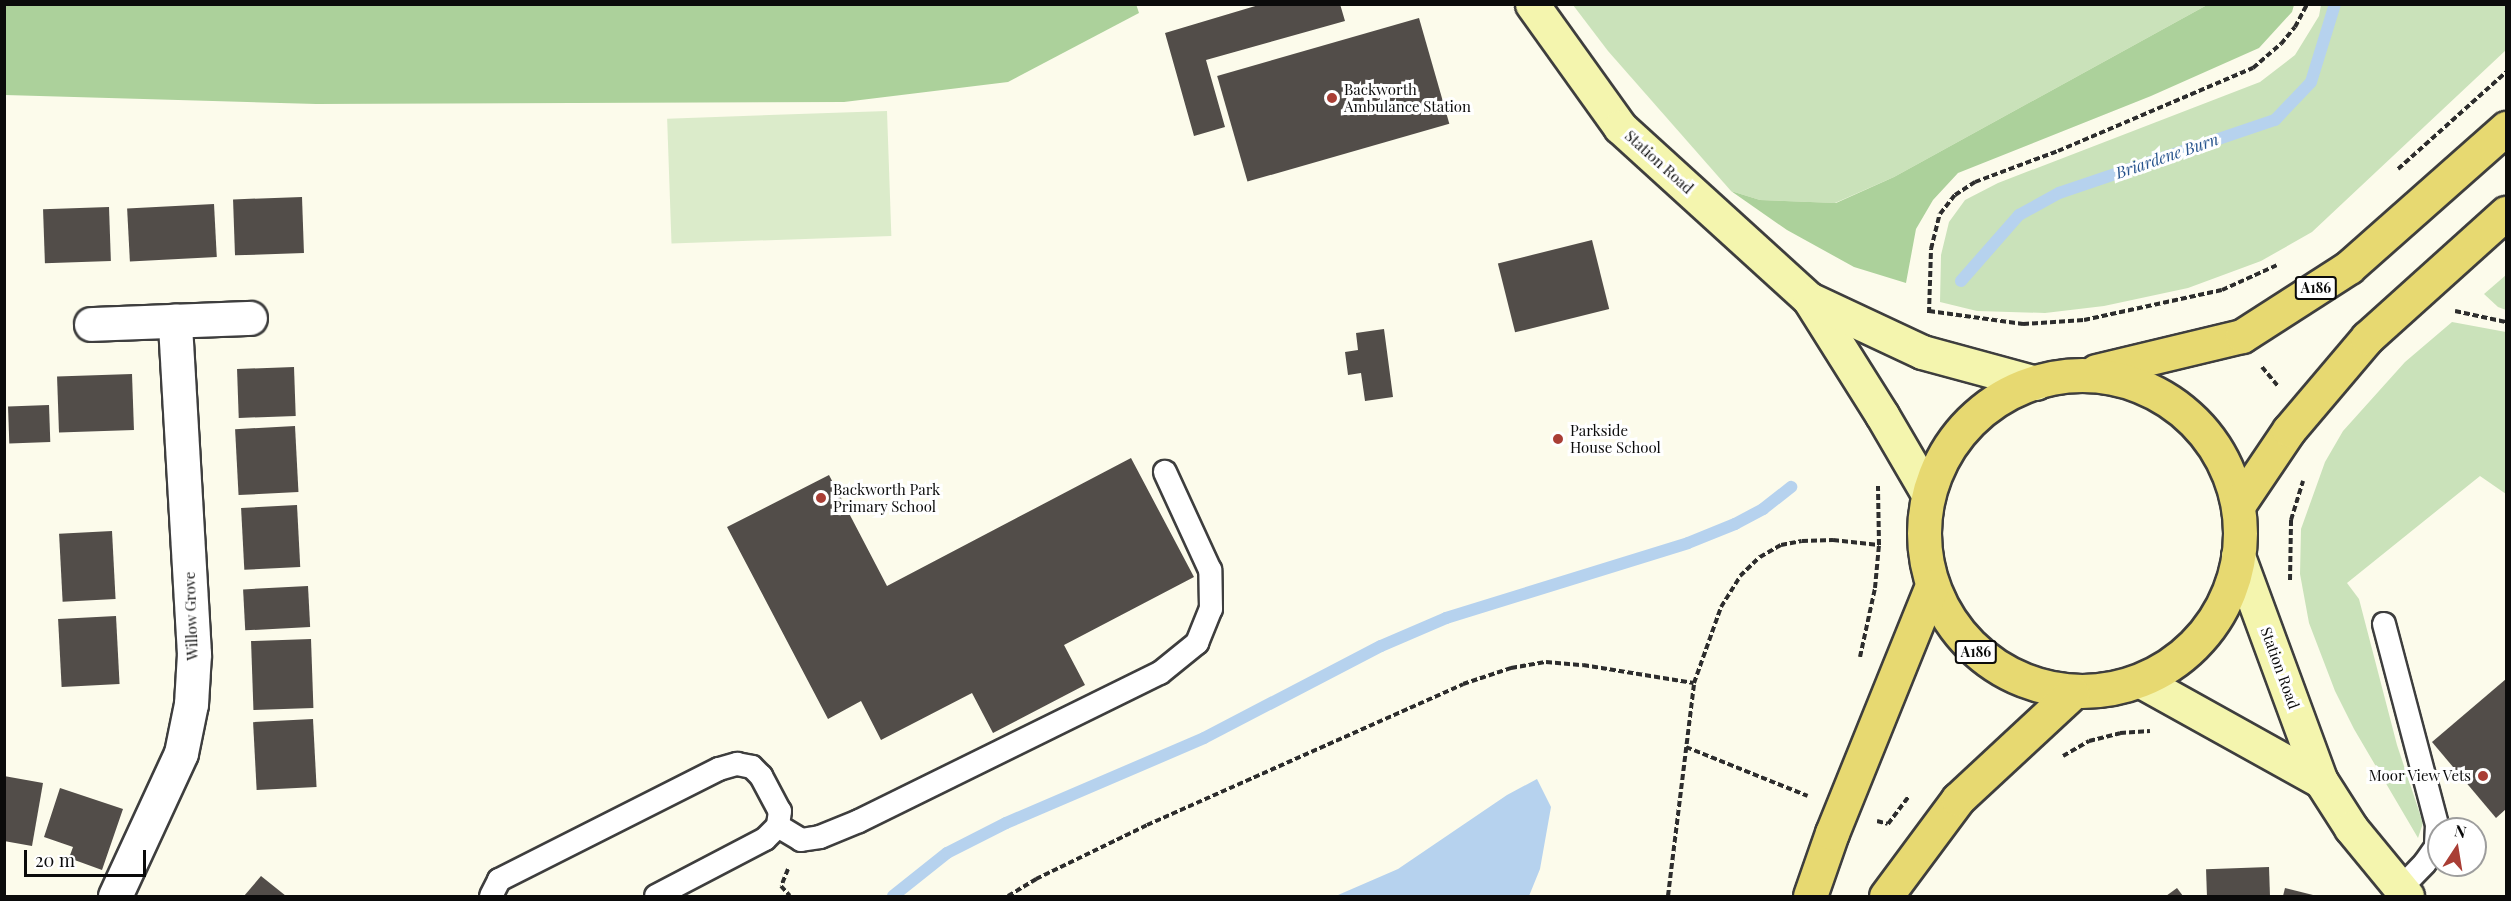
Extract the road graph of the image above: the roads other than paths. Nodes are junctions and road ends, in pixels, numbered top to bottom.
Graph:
1 (1532, 4) edge
2 (2506, 128) edge
3 (2506, 213) edge
4 (1809, 299) junction
5 (250, 318) dead end
6 (175, 321) junction
7 (91, 324) dead end
8 (2086, 373) junction
9 (2036, 383) junction
10 (1165, 472) dead end
11 (1927, 492) junction
12 (2239, 504) junction
13 (2238, 556) junction
14 (1932, 586) junction
15 (2384, 624) dead end
16 (2141, 681) junction
17 (2072, 693) junction
18 (2321, 781) junction
19 (778, 826) junction
20 (2404, 893) edge
21 (116, 897) edge
22 (491, 897) edge
23 (656, 897) edge
24 (1810, 897) edge
25 (1886, 897) edge

1 - 4 main road, Station Road
2 - 8 main road, A186
3 - 12 main road
4 - 9 main road
4 - 11 main road
5 - 6 street
6 - 7 street
6 - 21 street, Willow Grove
8 - 9 main road, A186
8 - 12 main road, A186
9 - 11 main road, A186
10 - 19 lane
11 - 14 main road, A186
12 - 13 main road, A186
13 - 16 main road, A186
13 - 18 main road, Station Road
14 - 17 main road, A186
14 - 24 main road
15 - 20 lane
16 - 17 main road, A186
16 - 18 main road, Station Road
17 - 25 main road
18 - 20 main road, Station Road
19 - 22 lane
19 - 23 lane

